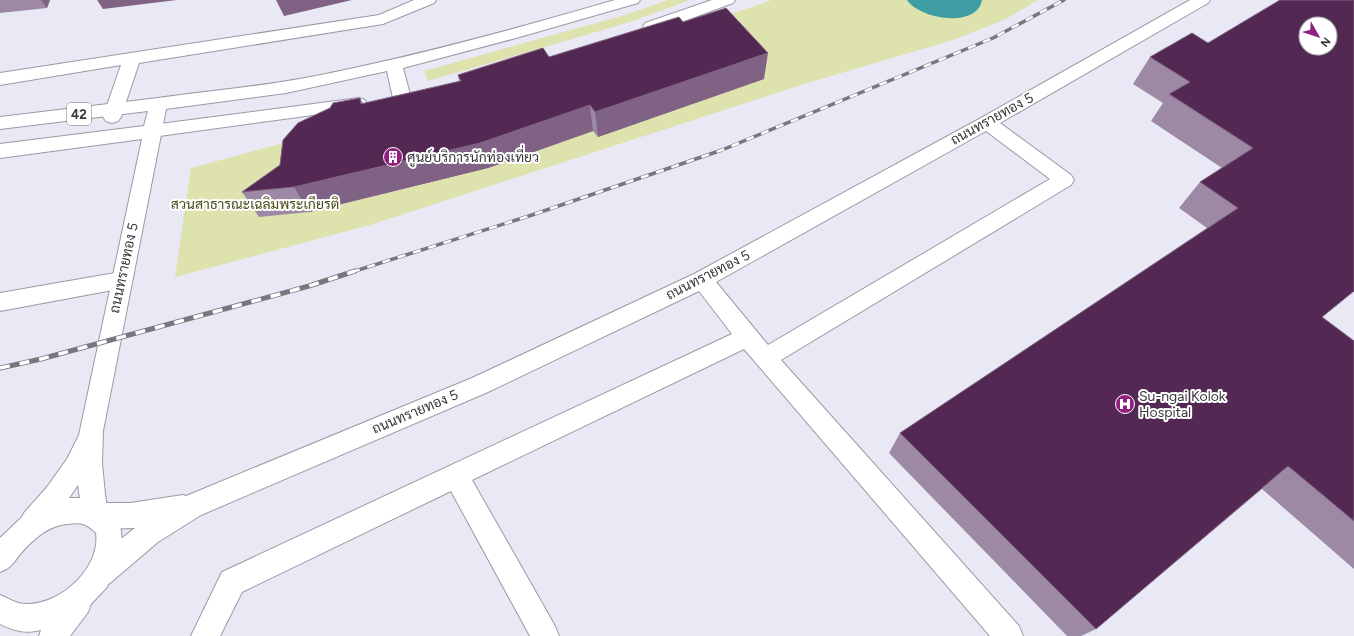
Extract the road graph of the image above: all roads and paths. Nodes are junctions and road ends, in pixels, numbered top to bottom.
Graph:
1 (428, 0) edge
2 (632, 0) edge
3 (727, 0) edge
4 (1202, 0) edge
5 (637, 31) edge
6 (132, 59) junction
7 (394, 64) junction
8 (0, 79) edge
9 (158, 104) junction
10 (113, 113) junction
11 (987, 122) junction
12 (0, 123) edge
13 (152, 131) junction
14 (0, 152) edge
15 (702, 280) junction
16 (121, 281) junction
17 (0, 302) edge
18 (747, 337) junction
19 (765, 358) junction
20 (91, 431) junction
21 (456, 476) junction
22 (192, 506) junction
23 (96, 516) junction
24 (28, 529) junction
25 (0, 541) edge
26 (0, 559) edge
27 (93, 582) junction
28 (0, 609) edge
29 (52, 636) edge
30 (205, 636) edge
31 (545, 636) edge
32 (1009, 636) edge

1 - 6 main road
2 - 7 main road
3 - 5 main road
4 - 11 main road, ถนนทรายทอง 5
6 - 8 main road
6 - 10 main road
7 - 9 main road
7 - 13 main road
9 - 10 main road, 42
9 - 13 main road, ถนนทรายทอง 5
10 - 12 main road, 42
11 - 15 main road, ถนนทรายทอง 5
11 - 19 main road
13 - 14 main road, 42
13 - 16 main road, ถนนทรายทอง 5
15 - 18 main road
15 - 22 main road, ถนนทรายทอง 5
16 - 17 main road
16 - 20 main road, ถนนทรายทอง 5
18 - 19 main road
18 - 21 main road
19 - 32 main road
20 - 23 main road, ถนนทรายทอง 5
20 - 24 main road, ถนนทรายทอง 5
21 - 30 main road
21 - 31 main road
22 - 23 main road, ถนนทรายทอง 5
22 - 27 main road, ถนนทรายทอง 5
23 - 24 main road
23 - 27 main road
24 - 25 main road
24 - 26 main road
27 - 28 main road
27 - 29 main road, ถนนทรายทอง 5

